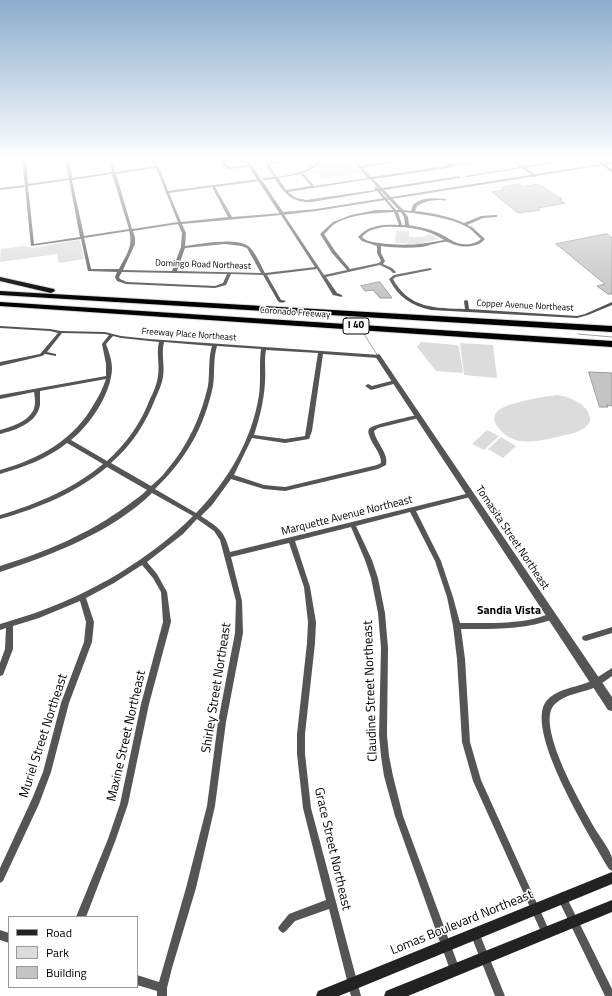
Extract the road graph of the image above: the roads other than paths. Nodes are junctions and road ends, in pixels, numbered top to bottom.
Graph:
1 (28, 207) edge
2 (76, 207) edge
3 (124, 207) edge
4 (174, 207) edge
5 (225, 207) edge
6 (278, 207) edge
7 (325, 207) edge
8 (393, 207) edge
9 (398, 207) edge
10 (395, 210) junction
11 (401, 210) junction
12 (414, 210) joint
13 (282, 214) junction
14 (496, 216) dead end
15 (231, 218) junction
16 (181, 222) junction
17 (464, 225) junction
18 (401, 226) junction
19 (407, 226) junction
20 (132, 230) junction
21 (82, 238) junction
22 (448, 240) junction
23 (380, 244) junction
24 (183, 247) junction
25 (380, 264) junction
26 (317, 268) junction
27 (430, 269) dead end
28 (120, 270) junction
29 (349, 270) junction
30 (174, 272) junction
31 (394, 272) dead end
32 (229, 274) junction
33 (265, 274) junction
34 (322, 275) junction
35 (0, 279) edge
36 (0, 293) edge
37 (340, 296) dead end
38 (284, 301) dead end
39 (466, 301) dead end
40 (153, 302) junction
41 (612, 303) edge
42 (0, 304) edge
43 (0, 308) edge
44 (99, 310) junction
45 (467, 310) junction
46 (0, 327) edge
47 (612, 329) edge
48 (61, 332) junction
49 (112, 335) junction
50 (162, 341) junction
51 (612, 344) edge
52 (214, 345) junction
53 (264, 348) junction
54 (45, 352) junction
55 (321, 352) junction
56 (54, 355) dead end
57 (378, 356) joint
58 (0, 364) edge
59 (108, 377) junction
60 (395, 382) junction
61 (368, 386) dead end
62 (37, 390) junction
63 (0, 397) edge
64 (417, 417) junction
65 (0, 432) edge
66 (250, 436) junction
67 (68, 441) junction
68 (107, 464) junction
69 (0, 472) edge
70 (230, 476) junction
71 (151, 489) junction
72 (470, 495) junction
73 (412, 510) junction
74 (197, 516) junction
75 (0, 517) edge
76 (353, 525) junction
77 (291, 540) junction
78 (228, 555) junction
79 (143, 562) junction
80 (0, 568) edge
81 (82, 596) junction
82 (552, 617) junction
83 (10, 625) junction
84 (457, 626) junction
85 (0, 627) edge
86 (612, 631) edge
87 (586, 638) dead end
88 (0, 672) edge
89 (612, 672) edge
90 (596, 683) junction
91 (612, 706) edge
92 (612, 866) edge
93 (0, 878) edge
94 (612, 878) edge
95 (562, 898) junction
96 (331, 903) junction
97 (612, 906) edge
98 (535, 909) junction
99 (81, 916) edge
100 (574, 922) junction
101 (283, 928) dead end
102 (476, 933) junction
103 (546, 933) junction
104 (446, 945) junction
105 (485, 958) junction
106 (455, 970) junction
107 (138, 980) edge
108 (355, 990) edge
109 (162, 992) edge
110 (323, 996) edge
111 (391, 996) edge
112 (500, 996) edge
113 (610, 996) edge

1 - 21 street
2 - 21 street
3 - 20 street
4 - 16 street
5 - 15 street
6 - 13 street
7 - 13 street
8 - 10 street
9 - 11 street
10 - 11 street
10 - 18 street
10 - 29 street
11 - 12 street
11 - 19 street
12 - 17 street
13 - 15 street
13 - 26 street
14 - 17 street
15 - 16 street
16 - 20 street
16 - 24 street
17 - 22 street
18 - 19 street
18 - 23 street
19 - 22 street
20 - 21 street
20 - 28 street
21 - 28 street, Domingo Road Northeast
22 - 23 street
23 - 25 street
24 - 30 street
24 - 33 street
25 - 29 street
25 - 31 street
26 - 33 street, Domingo Road Northeast
26 - 34 street
27 - 45 street
28 - 30 street, Domingo Road Northeast
28 - 32 street
29 - 34 street
30 - 32 street, Domingo Road Northeast
32 - 33 street, Domingo Road Northeast
33 - 38 street
34 - 37 street
35 - 40 highway
36 - 40 highway, Coronado Freeway / I 40
39 - 45 street, Copper Avenue Northeast
40 - 47 highway, Coronado Freeway / I 40
41 - 45 street, Copper Avenue Northeast
42 - 44 highway, Coronado Freeway / I 40
43 - 44 highway
44 - 51 highway, Coronado Freeway / I 40
46 - 48 street, Freeway Place Northeast
48 - 49 street, Freeway Place Northeast
48 - 54 street
49 - 50 street, Freeway Place Northeast
49 - 59 street
50 - 52 street, Freeway Place Northeast
50 - 68 street
52 - 53 street, Freeway Place Northeast
52 - 71 street
53 - 55 street, Freeway Place Northeast
53 - 66 street
54 - 56 street
54 - 58 street
55 - 57 street, Freeway Place Northeast
55 - 66 street
57 - 60 street, Tomasita Street Northeast
59 - 62 street
59 - 67 street
60 - 61 street
60 - 64 street, Tomasita Street Northeast
62 - 63 street
62 - 65 street
64 - 70 street
64 - 72 street, Tomasita Street Northeast
66 - 70 street
67 - 68 street, Shirley Street Northeast
67 - 69 street
68 - 71 street, Shirley Street Northeast
68 - 75 street
70 - 74 street
71 - 74 street, Shirley Street Northeast
71 - 80 street
72 - 73 street, Marquette Avenue Northeast
72 - 82 street, Tomasita Street Northeast
73 - 76 street, Marquette Avenue Northeast
73 - 84 street
74 - 78 street, Shirley Street Northeast
74 - 79 street
76 - 77 street, Marquette Avenue Northeast
76 - 104 street, Claudine Street Northeast
77 - 78 street, Marquette Avenue Northeast
77 - 96 street, Grace Street Northeast
78 - 109 street, Shirley Street Northeast
79 - 81 street
79 - 99 street, Maxine Street Northeast
81 - 83 street
81 - 93 street, Muriel Street Northeast
82 - 84 street
82 - 90 street, Tomasita Street Northeast
83 - 85 street
83 - 88 street
84 - 98 street
86 - 87 street
89 - 90 street
90 - 91 street, Tomasita Street Northeast
90 - 92 street
94 - 95 main road, Lomas Boulevard Northeast
95 - 98 main road, Lomas Boulevard Northeast
95 - 100 street
96 - 101 street
96 - 108 street, Grace Street Northeast
97 - 100 main road
98 - 102 main road, Lomas Boulevard Northeast
98 - 103 street
100 - 103 main road
100 - 113 street
102 - 104 main road, Lomas Boulevard Northeast
102 - 105 street
103 - 105 main road
104 - 106 street, Claudine Street Northeast
104 - 108 main road, Lomas Boulevard Northeast
105 - 106 main road
105 - 112 street
106 - 111 main road
107 - 109 street
108 - 110 main road, Lomas Boulevard Northeast

